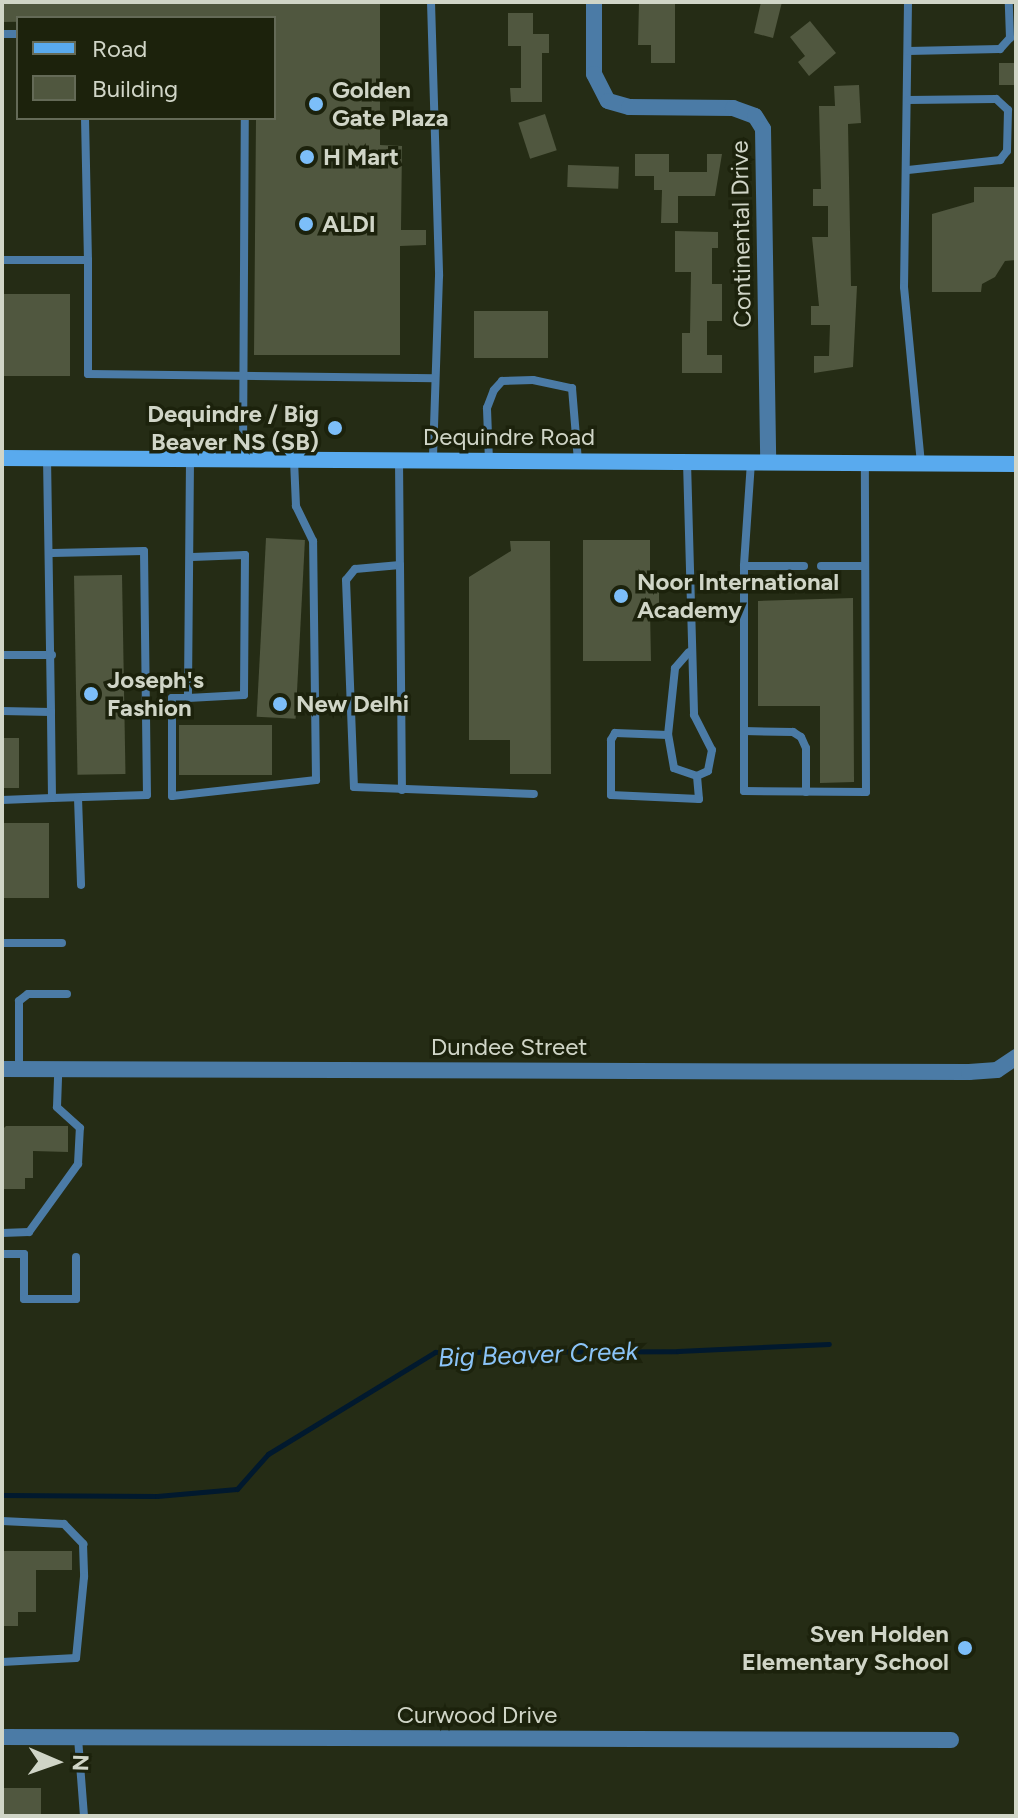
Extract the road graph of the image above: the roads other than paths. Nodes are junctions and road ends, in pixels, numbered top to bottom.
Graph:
1 (431, 2) edge
2 (594, 2) edge
3 (908, 2) edge
4 (1009, 2) edge
5 (908, 51) junction
6 (908, 100) junction
7 (85, 120) edge
8 (245, 120) edge
9 (908, 170) junction
10 (2, 260) edge
11 (88, 260) junction
12 (243, 373) junction
13 (435, 378) junction
14 (2, 458) edge
15 (47, 458) junction
16 (190, 460) junction
17 (243, 460) junction
18 (294, 460) junction
19 (399, 460) junction
20 (433, 461) junction
21 (489, 461) junction
22 (578, 461) junction
23 (687, 462) junction
24 (759, 462) junction
25 (865, 463) junction
26 (921, 463) junction
27 (1016, 464) edge
28 (52, 553) junction
29 (192, 557) junction
30 (400, 565) junction
31 (744, 566) junction
32 (804, 566) dead end
33 (821, 566) dead end
34 (865, 566) junction
35 (689, 652) junction
36 (2, 655) edge
37 (52, 655) junction
38 (188, 698) junction
39 (2, 711) edge
40 (51, 712) junction
41 (744, 731) junction
42 (668, 735) junction
43 (697, 776) junction
44 (402, 790) junction
45 (806, 792) junction
46 (534, 794) dead end
47 (52, 798) junction
48 (78, 798) junction
49 (2, 800) edge
50 (81, 885) dead end
51 (2, 943) edge
52 (62, 943) dead end
53 (67, 994) dead end
54 (1014, 1059) edge
55 (10, 1069) edge
56 (58, 1069) junction
57 (2, 1233) edge
58 (2, 1254) edge
59 (76, 1257) dead end
60 (2, 1521) edge
61 (2, 1662) edge
62 (2, 1737) edge
63 (78, 1738) junction
64 (951, 1740) dead end
65 (84, 1816) edge

1 - 13 lane
2 - 24 street, Continental Drive
3 - 5 lane
4 - 5 lane
5 - 6 lane
6 - 9 lane
6 - 9 lane
7 - 11 lane
8 - 12 lane
9 - 26 lane
10 - 11 lane
11 - 12 lane
12 - 13 lane
12 - 17 lane
13 - 20 lane
14 - 15 main road, Dequindre Road
15 - 16 main road, Dequindre Road
15 - 28 lane
16 - 17 main road, Dequindre Road
16 - 29 lane
17 - 18 main road, Dequindre Road
18 - 19 main road, Dequindre Road
18 - 38 lane
19 - 20 main road, Dequindre Road
19 - 30 lane
20 - 21 main road, Dequindre Road
21 - 22 main road, Dequindre Road
21 - 22 lane
22 - 23 main road, Dequindre Road
23 - 24 main road, Dequindre Road
23 - 35 lane
24 - 25 main road, Dequindre Road
24 - 31 lane
25 - 26 main road, Dequindre Road
25 - 34 lane
26 - 27 main road, Dequindre Road
28 - 37 lane
28 - 48 lane
29 - 38 lane
29 - 38 lane
30 - 44 lane
30 - 44 lane
31 - 32 lane
31 - 41 lane
33 - 34 lane
34 - 45 lane
35 - 42 lane
35 - 43 lane
36 - 37 lane
37 - 40 lane
39 - 40 lane
40 - 47 lane
41 - 45 lane
41 - 45 lane
42 - 43 lane
42 - 43 lane
44 - 46 lane
47 - 48 lane
47 - 49 lane
48 - 50 lane
51 - 52 lane
53 - 55 lane
54 - 56 street, Dundee Street
55 - 56 street, Dundee Street
56 - 57 lane
58 - 59 lane
60 - 61 lane
62 - 63 street, Curwood Drive
63 - 64 street, Curwood Drive
63 - 65 lane

